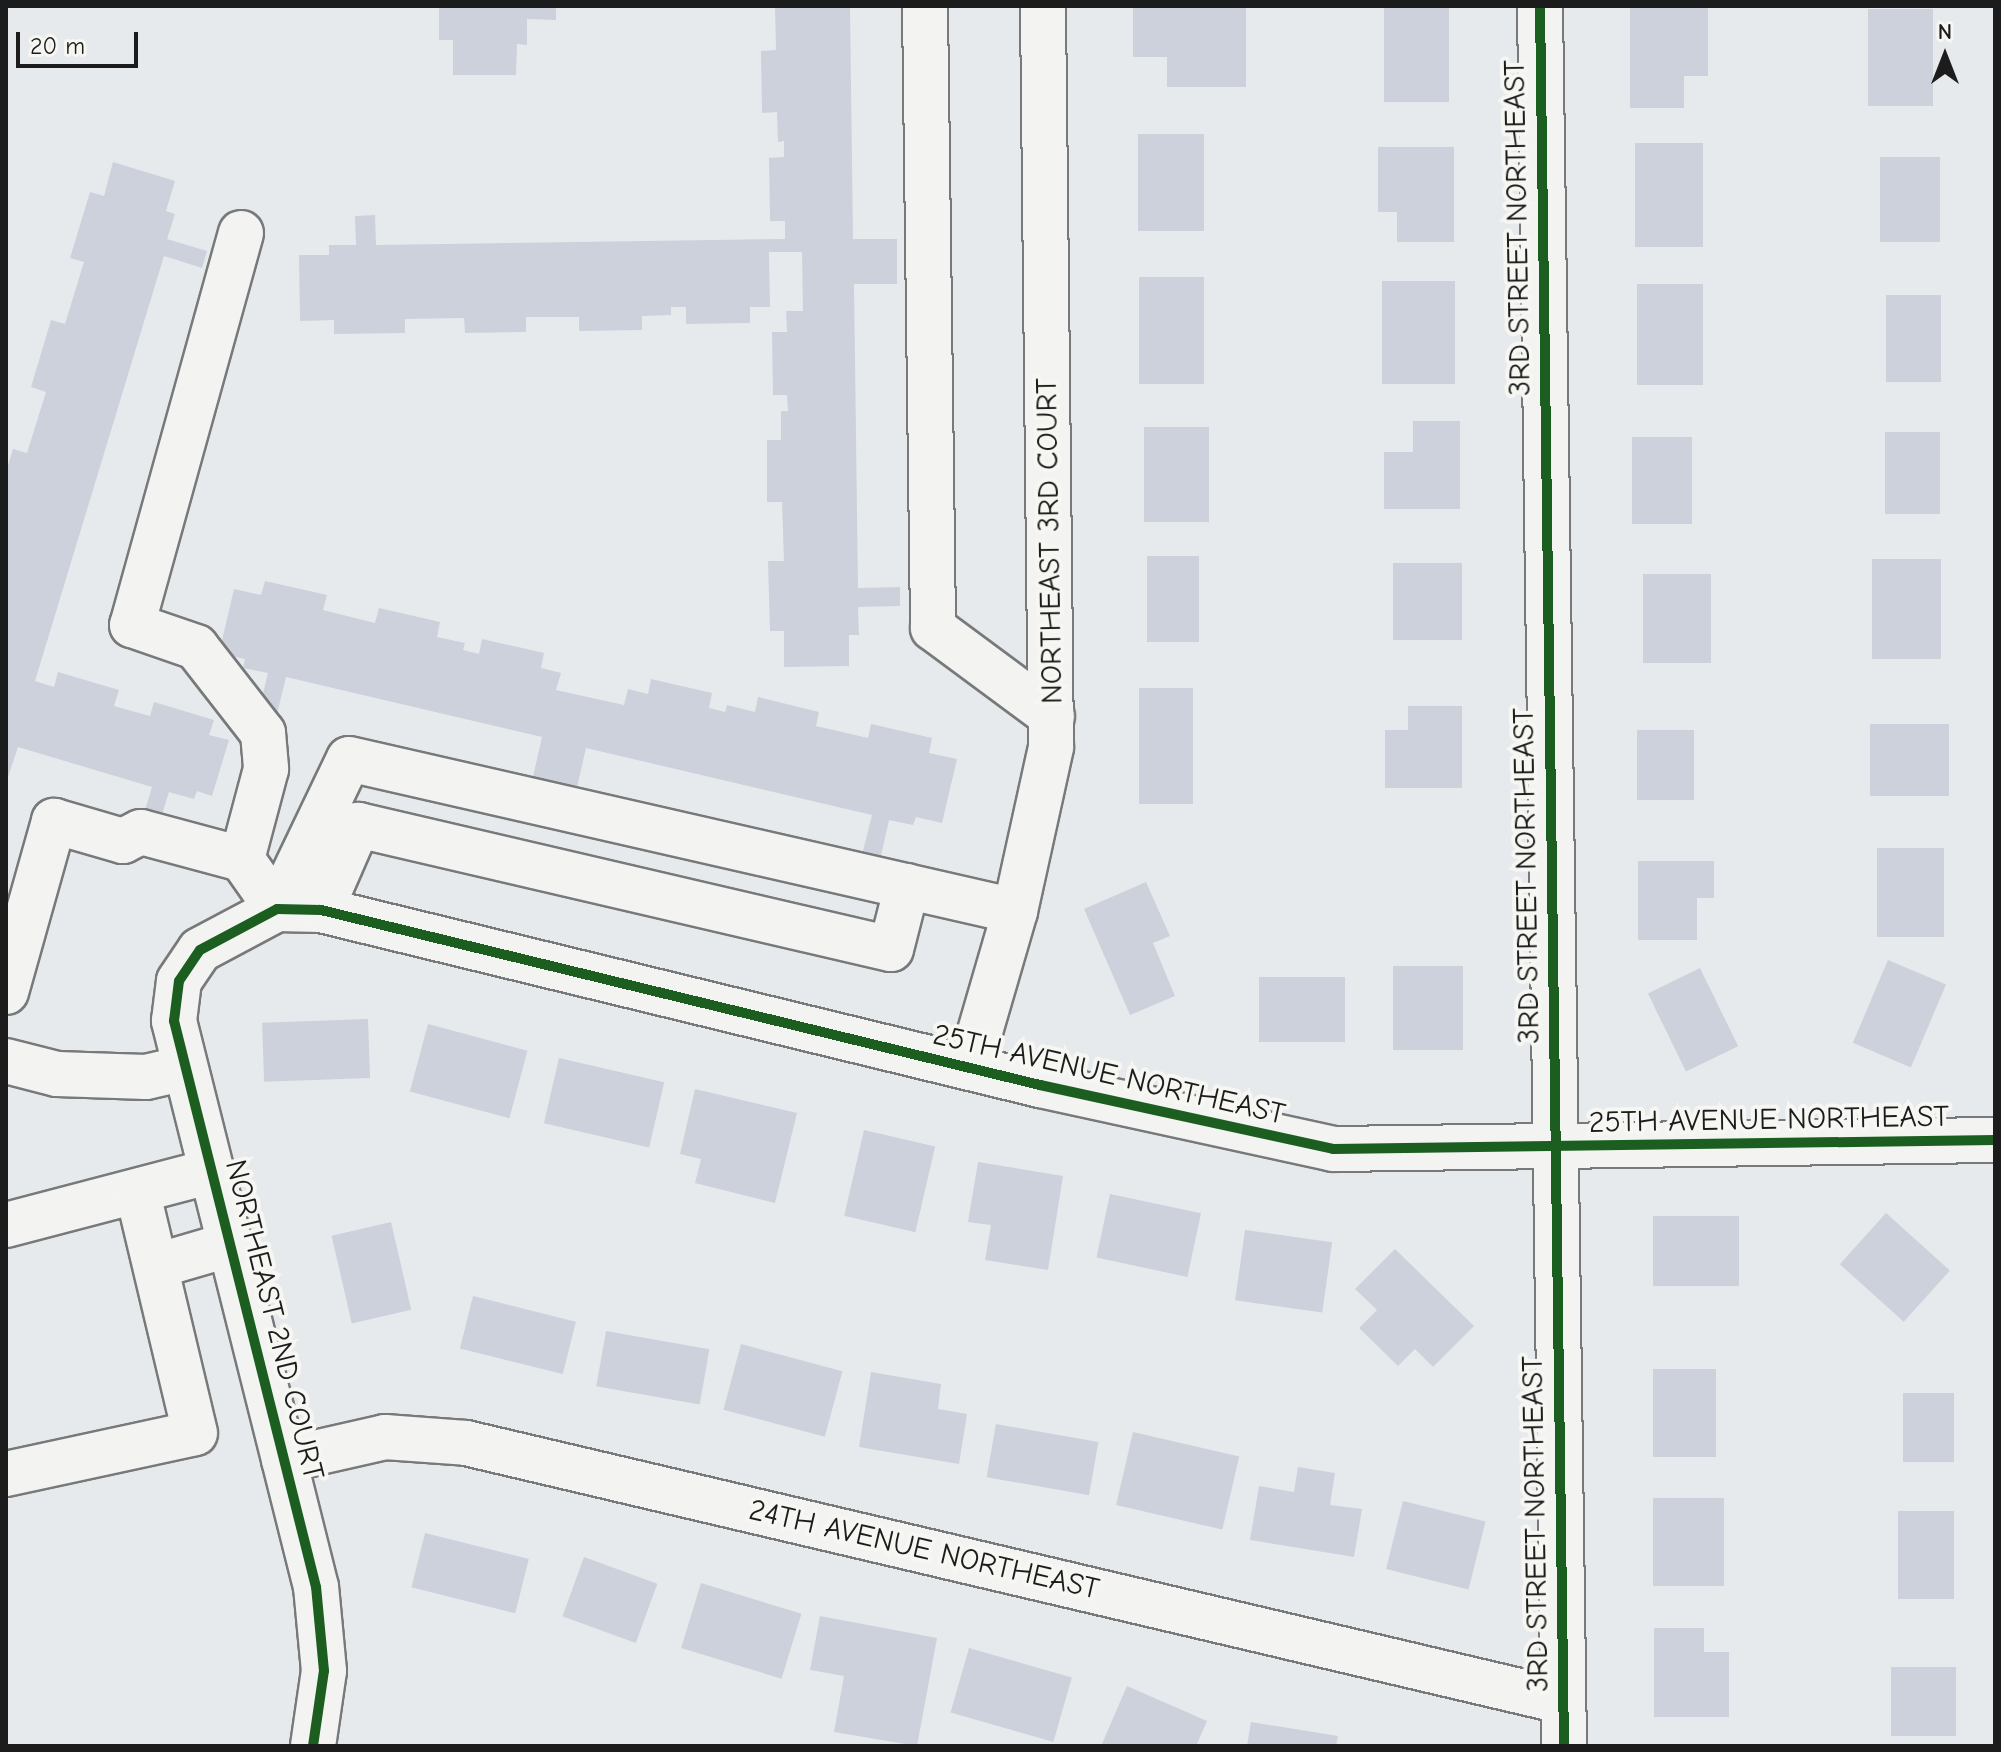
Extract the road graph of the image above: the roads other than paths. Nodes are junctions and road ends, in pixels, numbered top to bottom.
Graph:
1 (925, 6) edge
2 (1043, 6) edge
3 (1540, 6) edge
4 (241, 233) dead end
5 (1052, 716) junction
6 (242, 859) junction
7 (907, 886) junction
8 (277, 909) junction
9 (321, 910) junction
10 (1015, 911) junction
11 (232, 930) joint
12 (6, 992) edge
13 (6, 1061) edge
14 (970, 1066) junction
15 (185, 1068) junction
16 (1995, 1140) edge
17 (1555, 1148) junction
18 (212, 1171) junction
19 (138, 1193) junction
20 (6, 1225) edge
21 (231, 1244) junction
22 (156, 1266) junction
23 (284, 1460) junction
24 (6, 1474) edge
25 (1562, 1701) junction
26 (313, 1746) edge
27 (1564, 1746) edge

1 - 5 street
2 - 5 street, NORTHEAST 3RD COURT
3 - 17 street, 3RD STREET NORTHEAST
4 - 6 street
5 - 10 street, NORTHEAST 3RD COURT
6 - 8 street
6 - 12 street
7 - 8 street
7 - 9 street
7 - 10 street
8 - 9 street, 25TH AVENUE NORTHEAST
8 - 11 street, 25TH AVENUE NORTHEAST
9 - 14 street, 25TH AVENUE NORTHEAST
10 - 14 street, NORTHEAST 3RD COURT
11 - 15 street, NORTHEAST 2ND COURT
13 - 15 street
14 - 17 street, 25TH AVENUE NORTHEAST
15 - 18 street, NORTHEAST 2ND COURT
16 - 17 street, 25TH AVENUE NORTHEAST
17 - 25 street, 3RD STREET NORTHEAST
18 - 19 street
18 - 21 street, NORTHEAST 2ND COURT
19 - 20 street
19 - 22 street
21 - 22 street
21 - 23 street, NORTHEAST 2ND COURT
22 - 24 street
23 - 25 street, 24TH AVENUE NORTHEAST
23 - 26 street, NORTHEAST 2ND COURT
25 - 27 street, 3RD STREET NORTHEAST

